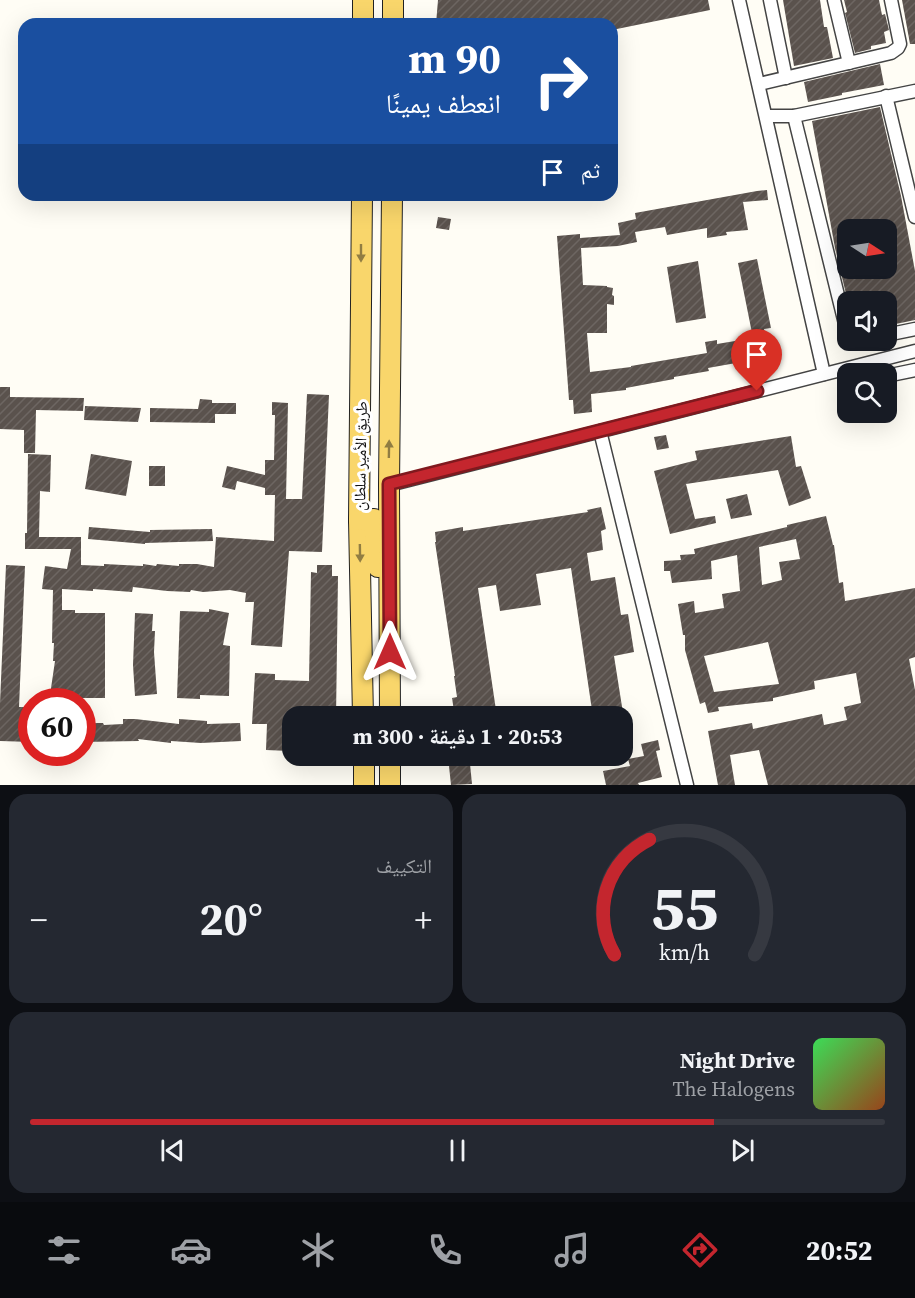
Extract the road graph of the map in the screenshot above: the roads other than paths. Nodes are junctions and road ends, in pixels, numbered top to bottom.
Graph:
1 (363, 0) edge
2 (393, 0) edge
3 (740, 0) edge
4 (770, 0) edge
5 (834, 0) edge
6 (891, 0) edge
7 (363, 18) edge
8 (393, 18) edge
9 (849, 63) junction
10 (786, 78) junction
11 (759, 84) junction
12 (915, 91) edge
13 (886, 96) junction
14 (766, 116) junction
15 (794, 116) junction
16 (362, 201) edge
17 (392, 201) edge
18 (915, 217) edge
19 (837, 291) edge
20 (915, 329) edge
21 (897, 333) edge
22 (915, 351) edge
23 (915, 370) edge
24 (824, 374) junction
25 (897, 374) edge
26 (837, 375) edge
27 (600, 431) junction
28 (389, 484) junction
29 (359, 519) junction
30 (390, 587) junction
31 (363, 706) edge
32 (390, 706) edge
33 (363, 766) edge
34 (390, 766) edge
35 (364, 785) edge
36 (390, 785) edge
37 (687, 785) edge

1 - 7 main road
2 - 8 main road
3 - 11 street
4 - 10 street
5 - 9 street
6 - 9 street
9 - 10 street
10 - 11 street
11 - 14 street
12 - 13 street
13 - 15 street
13 - 18 street
14 - 15 street
14 - 24 street
15 - 19 street
16 -> 29 main road, طريق الأمير سلطان
28 -> 17 main road, طريق الأمير سلطان
20 - 21 street
22 - 24 street
23 - 25 street
24 - 26 street
24 - 27 street
27 - 28 street
27 - 37 street
28 - 30 main road, طريق الأمير سلطان
29 - 30 main road
29 -> 31 main road, طريق الأمير سلطان
30 - 32 main road, طريق الأمير سلطان
33 - 35 main road
34 - 36 main road

